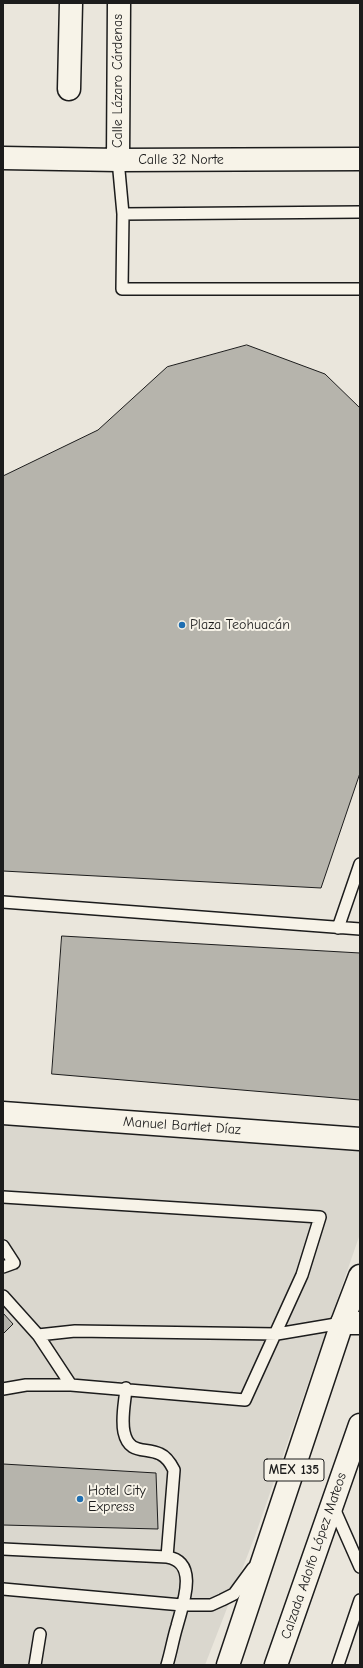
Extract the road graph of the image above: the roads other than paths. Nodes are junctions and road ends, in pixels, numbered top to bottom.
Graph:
1 (71, 3) edge
2 (119, 3) edge
3 (69, 89) dead end
4 (3, 158) edge
5 (360, 159) edge
6 (118, 160) junction
7 (360, 212) edge
8 (123, 214) junction
9 (360, 289) edge
10 (360, 864) edge
11 (358, 877) edge
12 (3, 902) edge
13 (338, 928) junction
14 (360, 929) edge
15 (3, 1113) edge
16 (360, 1139) edge
17 (3, 1197) edge
18 (3, 1246) edge
19 (3, 1267) edge
20 (360, 1276) edge
21 (3, 1296) edge
22 (351, 1323) edge
23 (277, 1334) junction
24 (38, 1335) junction
25 (71, 1385) junction
26 (126, 1388) junction
27 (3, 1389) edge
28 (360, 1426) edge
29 (332, 1506) junction
30 (268, 1546) junction
31 (3, 1549) edge
32 (167, 1557) junction
33 (360, 1568) edge
34 (3, 1589) edge
35 (360, 1600) edge
36 (182, 1605) junction
37 (40, 1634) dead end
38 (34, 1665) edge
39 (167, 1665) edge
40 (228, 1665) edge
41 (276, 1665) edge
42 (338, 1665) edge

1 - 3 street
2 - 6 street, Calle Lázaro Cárdenas
4 - 6 street, Calle 32 Norte
5 - 6 street, Calle 32 Norte
6 - 8 lane
7 - 8 lane
8 - 9 lane
10 - 11 lane
11 - 13 lane
12 - 13 lane
13 - 14 lane
15 - 16 street, Manuel Bartlet Díaz
17 - 23 lane
18 - 19 lane
20 - 22 street, MEX 135
21 - 24 lane
22 - 23 lane
22 - 30 street, MEX 135
23 - 24 lane
23 - 26 lane
24 - 25 lane
25 - 26 lane
25 - 27 lane
26 - 32 lane
28 - 29 street, Calzada Adolfo López Mateos / MEX 135
29 - 33 lane
29 - 41 street, Calzada Adolfo López Mateos / MEX 135
30 - 36 lane
30 - 40 street, MEX 135
31 - 32 lane
32 - 36 lane
34 - 36 lane
35 - 42 lane
36 - 39 lane
37 - 38 lane

